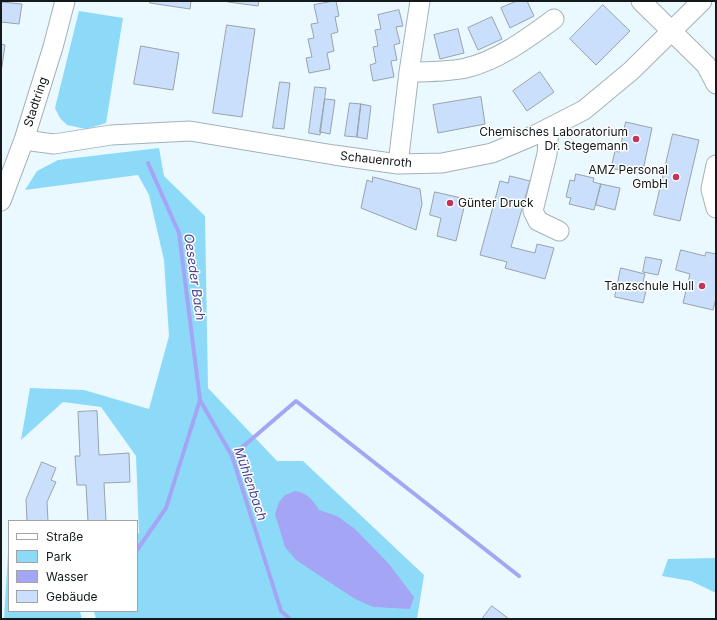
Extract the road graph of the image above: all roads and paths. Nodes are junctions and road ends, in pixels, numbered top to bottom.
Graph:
1 (65, 1) edge
2 (420, 1) edge
3 (641, 1) edge
4 (702, 1) edge
5 (554, 19) dead end
6 (671, 30) junction
7 (409, 72) junction
8 (715, 80) edge
9 (549, 128) junction
10 (24, 140) junction
11 (9, 160) edge
12 (398, 164) junction
13 (716, 165) edge
14 (1, 201) edge
15 (716, 208) edge
16 (560, 231) dead end

1 - 10 street, Stadtring
2 - 7 street
3 - 6 street
4 - 6 street, Schauenroth
5 - 7 street
6 - 8 street
6 - 9 street, Schauenroth
7 - 12 street
9 - 12 street, Schauenroth
9 - 16 street
10 - 11 street, Stadtring
10 - 12 street, Schauenroth
11 - 14 street, Stadtring
13 - 15 street

